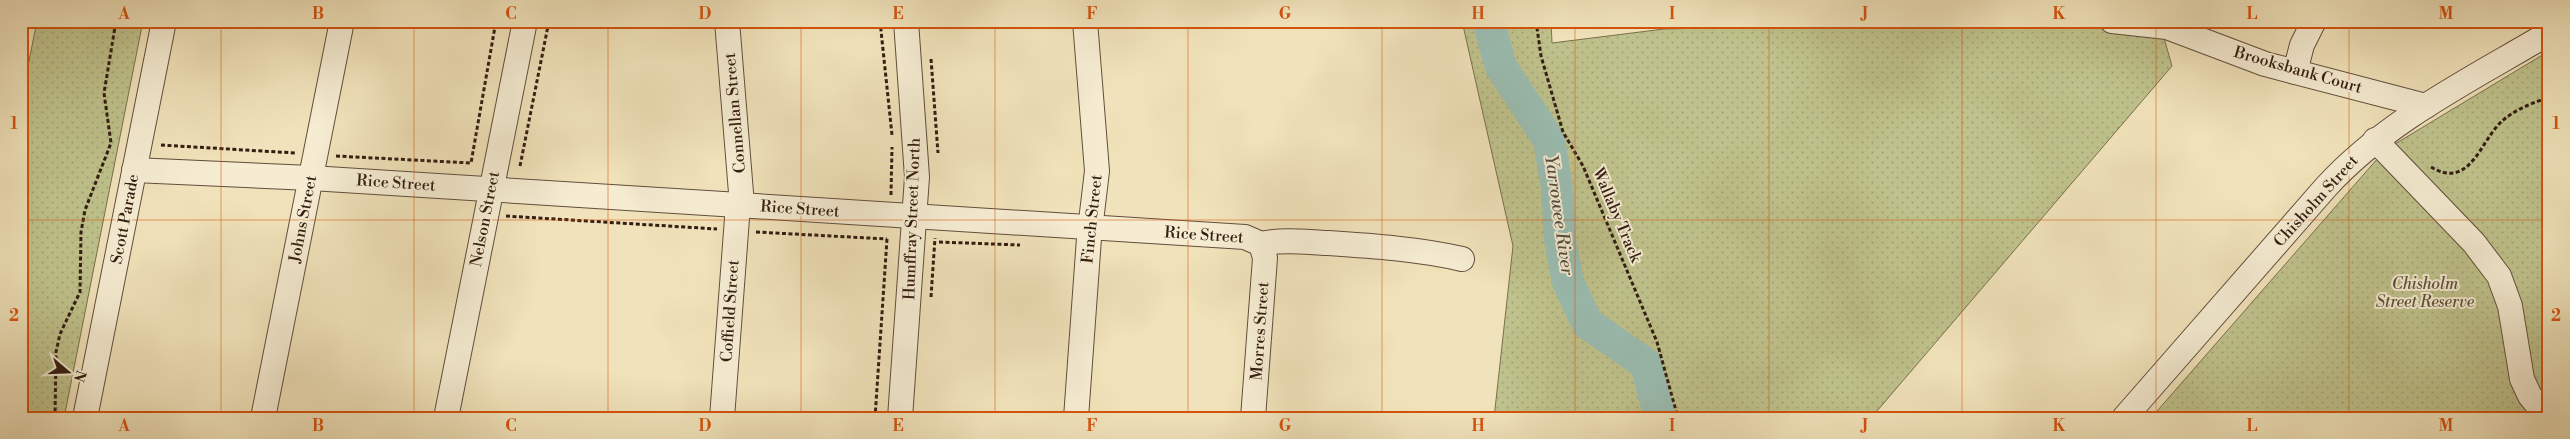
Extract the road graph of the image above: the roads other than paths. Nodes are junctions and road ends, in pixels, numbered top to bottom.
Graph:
1 (164, 21) edge
2 (342, 21) edge
3 (525, 21) edge
4 (727, 21) edge
5 (906, 21) edge
6 (1085, 21) edge
7 (2112, 21) edge
8 (2314, 21) edge
9 (2549, 33) edge
10 (2295, 72) junction
11 (2426, 106) junction
12 (2375, 140) junction
13 (134, 170) junction
14 (311, 178) junction
15 (491, 189) junction
16 (740, 205) junction
17 (915, 216) junction
18 (1091, 227) junction
19 (1261, 244) junction
20 (1462, 259) dead end
21 (85, 418) edge
22 (263, 418) edge
23 (446, 418) edge
24 (722, 418) edge
25 (900, 418) edge
26 (1076, 418) edge
27 (1254, 418) edge
28 (2124, 418) edge
29 (2548, 418) edge

1 - 13 street, Scott Parade
2 - 14 street, Johns Street
3 - 15 street, Nelson Street
4 - 16 street, Connellan Street
5 - 17 street, Humffray Street North
6 - 18 street, Finch Street
7 - 10 street, Brooksbank Court
8 - 10 street
9 - 11 street, Chisholm Street
10 - 11 street, Brooksbank Court
11 - 12 street, Chisholm Street
12 - 28 street, Chisholm Street
12 - 29 street
13 - 14 street, Rice Street
13 - 21 street, Scott Parade
14 - 15 street, Rice Street
14 - 22 street, Johns Street
15 - 16 street, Rice Street
15 - 23 street, Nelson Street
16 - 17 street, Rice Street
16 - 24 street, Coffield Street
17 - 18 street, Rice Street
17 - 25 street, Humffray Street North
18 - 19 street, Rice Street
18 - 26 street, Finch Street
19 - 20 street, Rice Street
19 - 27 street, Morres Street

